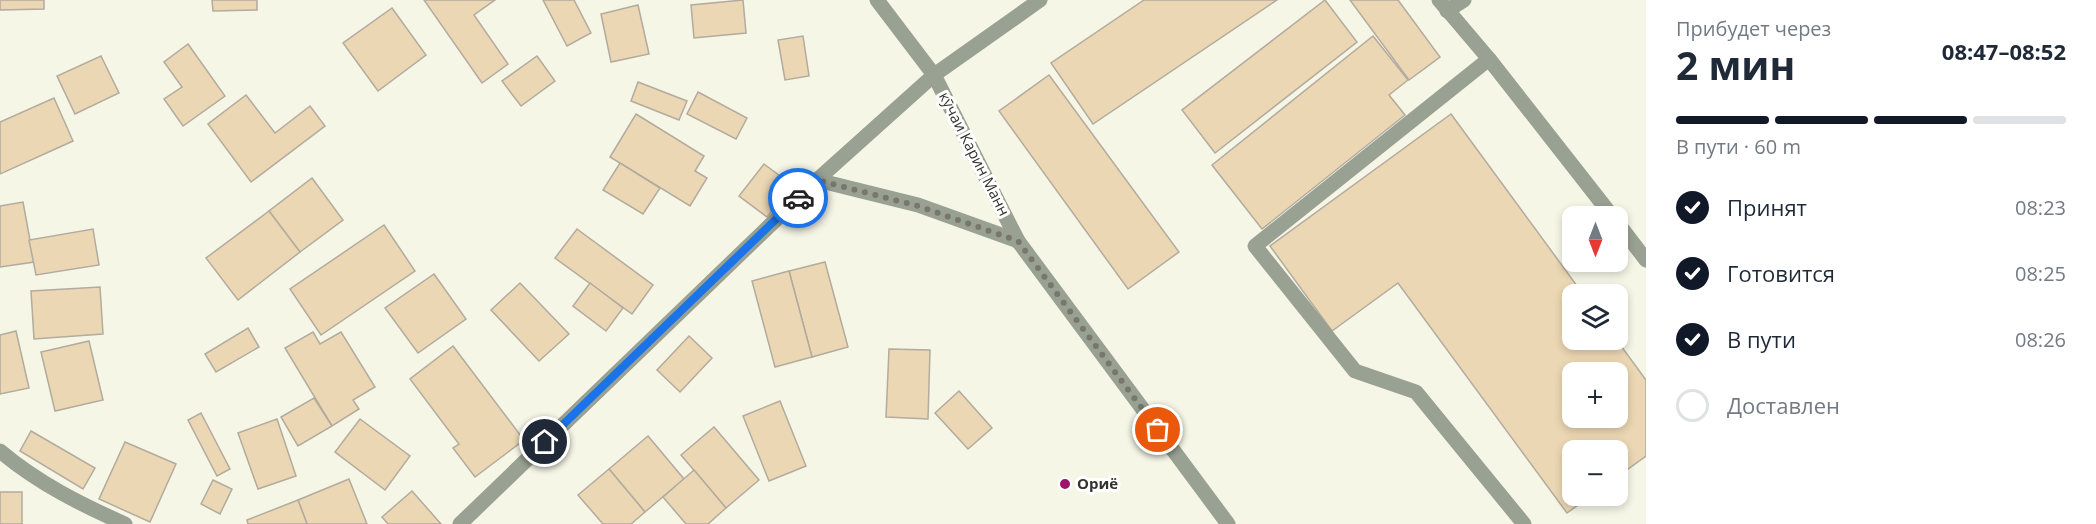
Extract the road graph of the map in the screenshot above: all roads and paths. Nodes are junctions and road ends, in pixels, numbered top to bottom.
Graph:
1 (877, 0) edge
2 (1040, 0) edge
3 (1464, 0) edge
4 (1443, 6) edge
5 (1489, 59) junction
6 (934, 75) junction
7 (817, 180) junction
8 (1604, 206) edge
9 (1628, 236) edge
10 (1018, 241) junction
11 (1646, 260) edge
12 (0, 451) edge
13 (125, 524) edge
14 (460, 524) edge
15 (1228, 524) edge
16 (1524, 524) edge

1 - 6 street, кӯчаи Карин Манн
2 - 6 street
3 - 4 street
4 - 5 street
5 - 8 street
5 - 16 street
6 - 7 street
6 - 10 street, кӯчаи Карин Манн
7 - 10 street
7 - 14 street
9 - 11 street
10 - 15 street, кӯчаи Карин Манн
12 - 13 street

